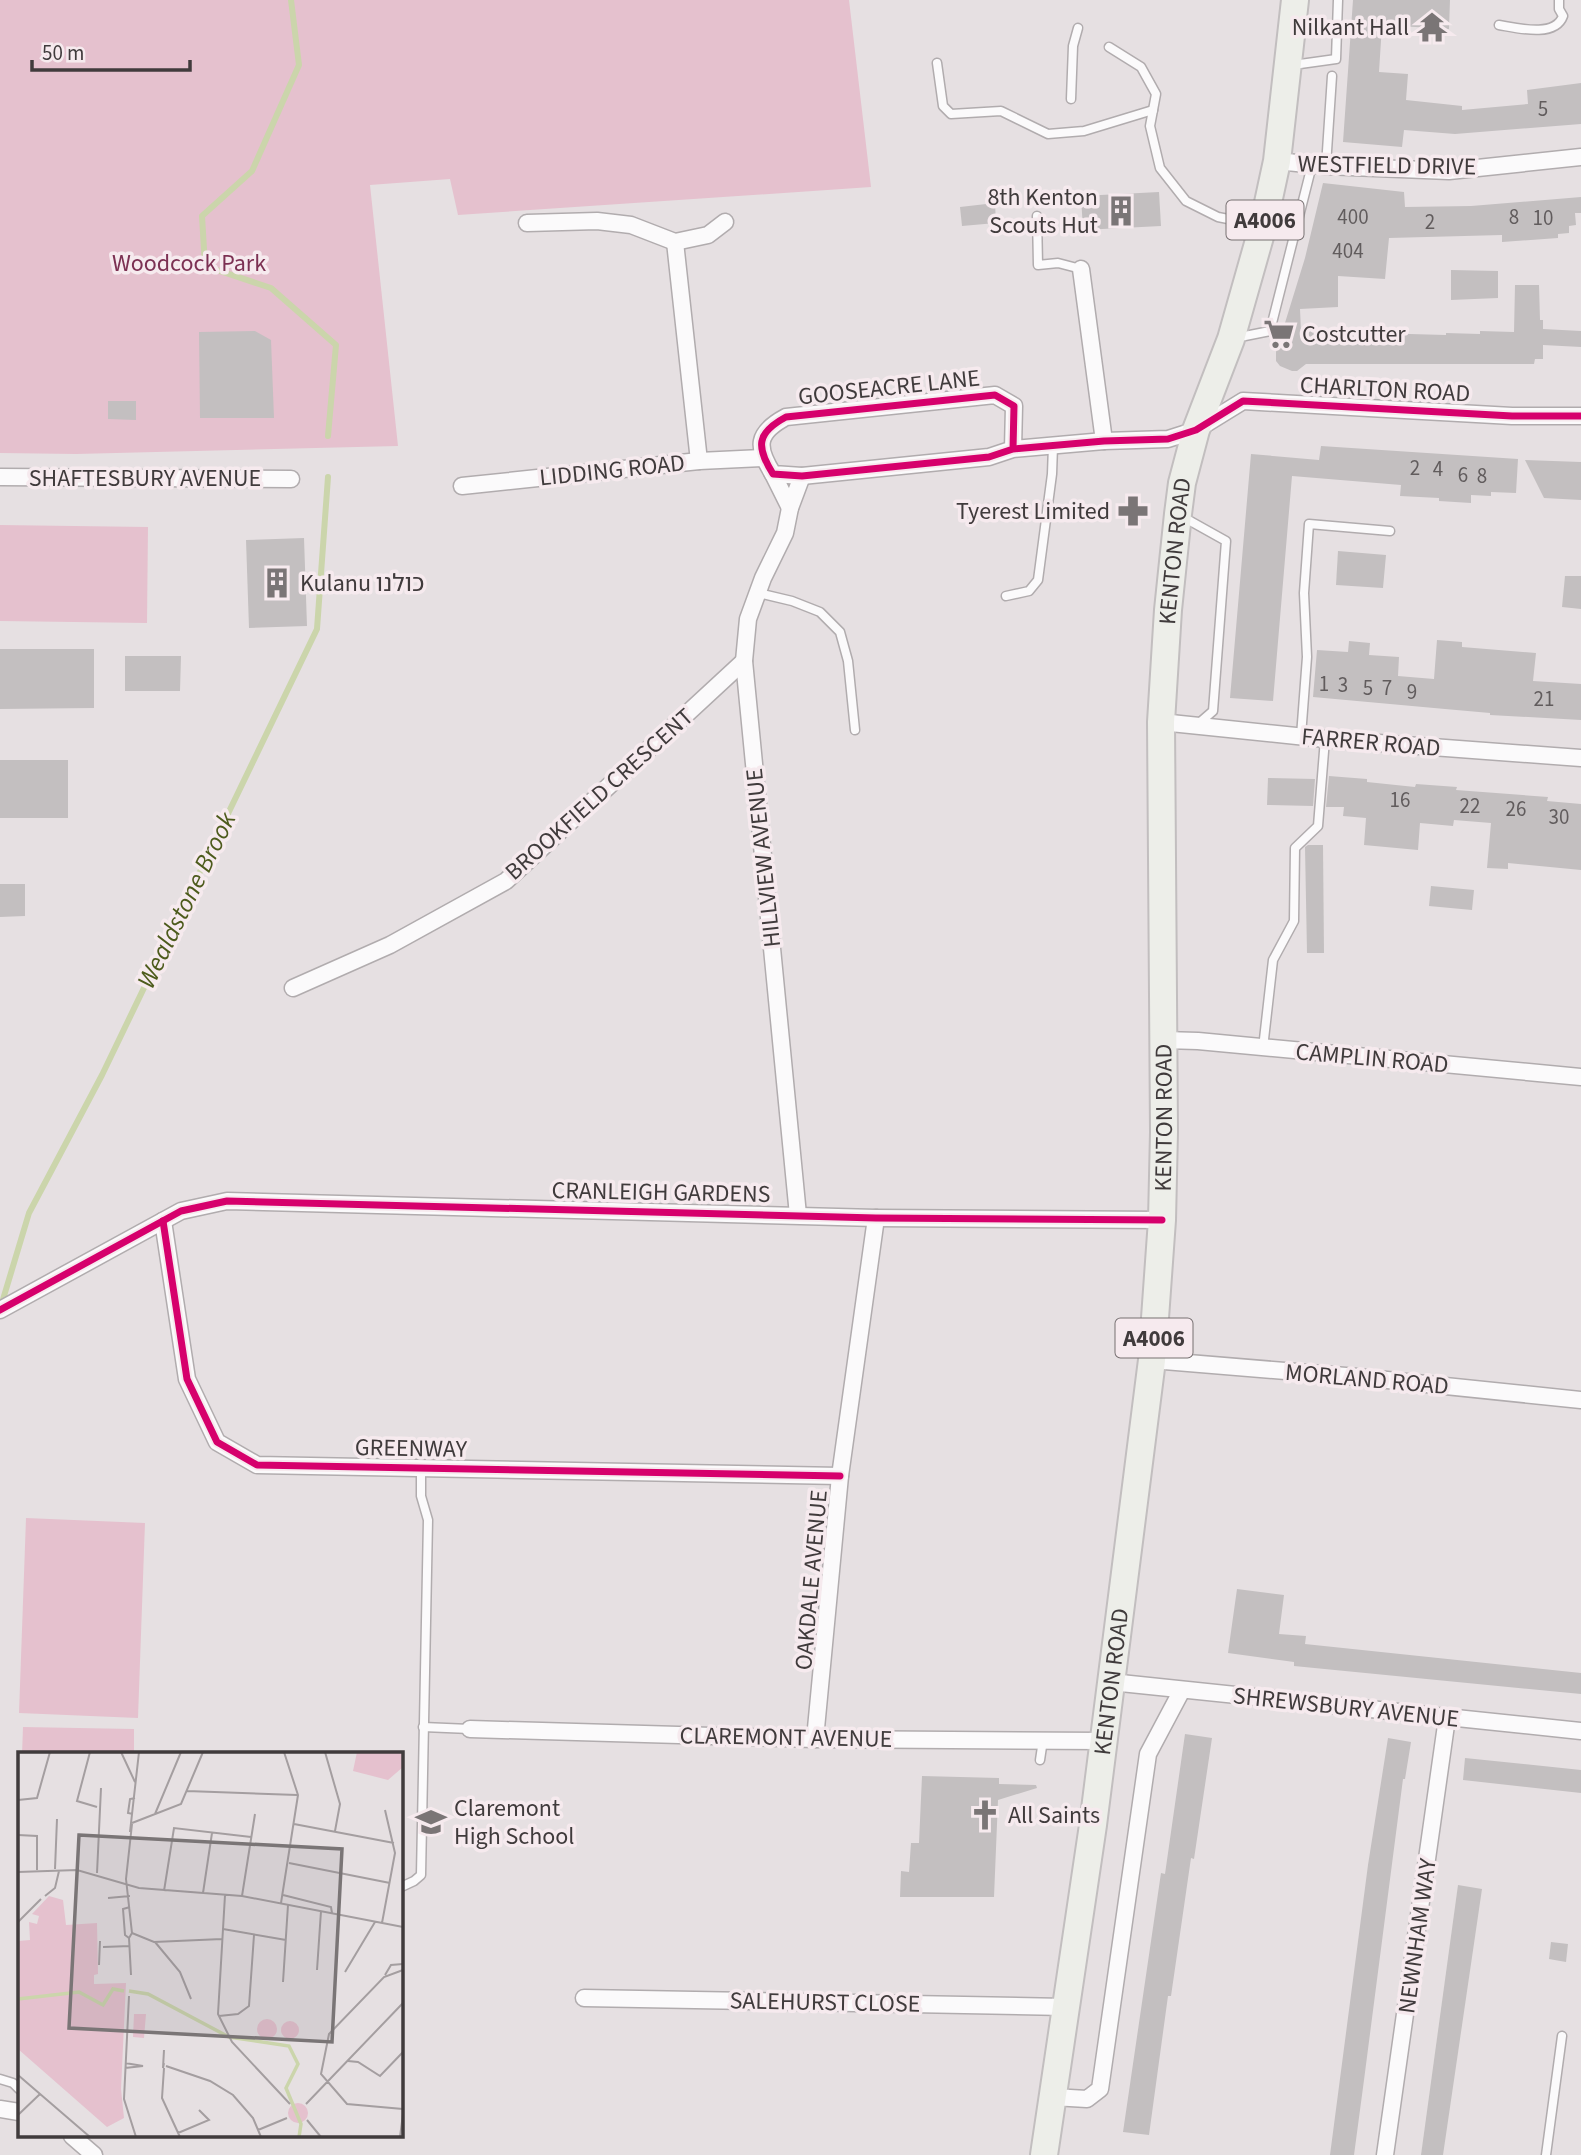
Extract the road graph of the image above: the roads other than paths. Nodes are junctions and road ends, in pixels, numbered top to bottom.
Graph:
1 (1295, 0) edge
2 (1338, 0) edge
3 (1559, 0) edge
4 (1499, 26) dead end
5 (1078, 28) dead end
6 (1109, 47) dead end
7 (937, 63) dead end
8 (1288, 66) junction
9 (1332, 76) dead end
10 (1070, 99) dead end
11 (1153, 110) junction
12 (1581, 158) edge
13 (1277, 161) junction
14 (1319, 165) junction
15 (1037, 216) dead end
16 (725, 222) dead end
17 (527, 223) dead end
18 (1264, 226) junction
19 (676, 242) junction
20 (1080, 269) joint
21 (1231, 339) junction
22 (1581, 416) edge
23 (1196, 430) junction
24 (1104, 441) junction
25 (1053, 446) junction
26 (1013, 449) junction
27 (762, 457) junction
28 (699, 461) junction
29 (773, 474) junction
30 (802, 476) junction
31 (0, 477) edge
32 (290, 479) dead end
33 (462, 486) dead end
34 (790, 509) junction
35 (1178, 514) junction
36 (1390, 531) dead end
37 (758, 593) junction
38 (1006, 596) dead end
39 (744, 661) junction
40 (1161, 722) junction
41 (1197, 725) junction
42 (855, 730) dead end
43 (1301, 736) junction
44 (1325, 739) junction
45 (1581, 758) edge
46 (293, 988) dead end
47 (1164, 1040) junction
48 (1263, 1048) junction
49 (1581, 1077) edge
50 (798, 1215) junction
51 (876, 1218) junction
52 (163, 1220) junction
53 (1162, 1220) junction
54 (0, 1310) edge
55 (1152, 1360) junction
56 (1581, 1401) edge
57 (421, 1468) junction
58 (840, 1476) junction
59 (1111, 1682) junction
60 (1182, 1690) junction
61 (1447, 1717) junction
62 (423, 1727) junction
63 (470, 1729) joint
64 (1581, 1731) edge
65 (815, 1739) junction
66 (1043, 1740) junction
67 (1103, 1741) junction
68 (1040, 1760) dead end
69 (402, 1887) edge
70 (584, 1998) dead end
71 (1065, 2007) junction
72 (1562, 2036) dead end
73 (0, 2079) edge
74 (18, 2088) edge
75 (1053, 2097) junction
76 (0, 2109) edge
77 (18, 2112) edge
78 (74, 2138) edge
79 (94, 2155) edge
80 (1044, 2155) edge
81 (1385, 2155) edge
82 (1546, 2155) edge

1 - 8 main road, A4006
2 - 8 lane
3 - 4 lane
5 - 10 lane
6 - 11 lane
7 - 11 lane
8 - 13 main road, A4006
9 - 14 lane
11 - 18 lane
12 - 14 street, WESTFIELD DRIVE
13 - 14 street, WESTFIELD DRIVE
13 - 18 main road, A4006
14 - 21 lane
15 - 20 lane
16 - 19 street
17 - 19 street
18 - 21 main road, A4006
19 - 28 street
20 - 24 street
21 - 23 main road, A4006
22 - 23 street, CHARLTON ROAD
23 - 24 street
23 - 35 main road, KENTON ROAD / A4006
24 - 25 street
25 - 26 street
25 - 38 lane
26 - 27 street, GOOSEACRE LANE
26 - 30 street
27 - 28 street, LIDDING ROAD
27 - 29 street
28 - 33 street, LIDDING ROAD
29 - 30 street
29 - 34 street
30 - 34 street, HILLVIEW AVENUE
31 - 32 street, SHAFTESBURY AVENUE
34 - 37 street, HILLVIEW AVENUE
35 - 40 main road, KENTON ROAD / A4006
35 - 41 lane
36 - 43 lane
37 - 39 street, HILLVIEW AVENUE
37 - 42 lane
39 - 46 street, BROOKFIELD CRESCENT
39 - 50 street, HILLVIEW AVENUE
40 - 41 street, FARRER ROAD
40 - 47 main road, KENTON ROAD / A4006
41 - 43 street, FARRER ROAD
43 - 44 street, FARRER ROAD
44 - 45 street, FARRER ROAD
44 - 48 lane
47 - 48 street, CAMPLIN ROAD
47 - 53 main road, KENTON ROAD / A4006
48 - 49 street, CAMPLIN ROAD
50 - 51 street, CRANLEIGH GARDENS
50 - 52 street, CRANLEIGH GARDENS
51 - 53 street, CRANLEIGH GARDENS
51 - 58 street, OAKDALE AVENUE
52 - 54 street, CRANLEIGH GARDENS
52 - 57 street, GREENWAY
53 - 55 main road, KENTON ROAD / A4006
55 - 56 street, MORLAND ROAD
55 - 59 main road, KENTON ROAD / A4006
57 - 58 street, GREENWAY
57 - 62 lane
58 - 65 street, OAKDALE AVENUE
59 - 60 street, SHREWSBURY AVENUE
59 - 67 main road, KENTON ROAD / A4006
60 - 61 street, SHREWSBURY AVENUE
60 - 75 street, KENTON ROAD
61 - 64 street, SHREWSBURY AVENUE
61 - 81 street, NEWNHAM WAY
62 - 63 lane
62 - 69 lane
63 - 65 street, CLAREMONT AVENUE
65 - 66 street, CLAREMONT AVENUE
66 - 67 street, CLAREMONT AVENUE
66 - 68 lane
67 - 71 main road, KENTON ROAD / A4006
70 - 71 street, SALEHURST CLOSE
71 - 75 main road, KENTON ROAD / A4006
72 - 82 lane
73 - 74 lane
75 - 80 main road, KENTON ROAD / A4006
76 - 77 street
78 - 79 street

